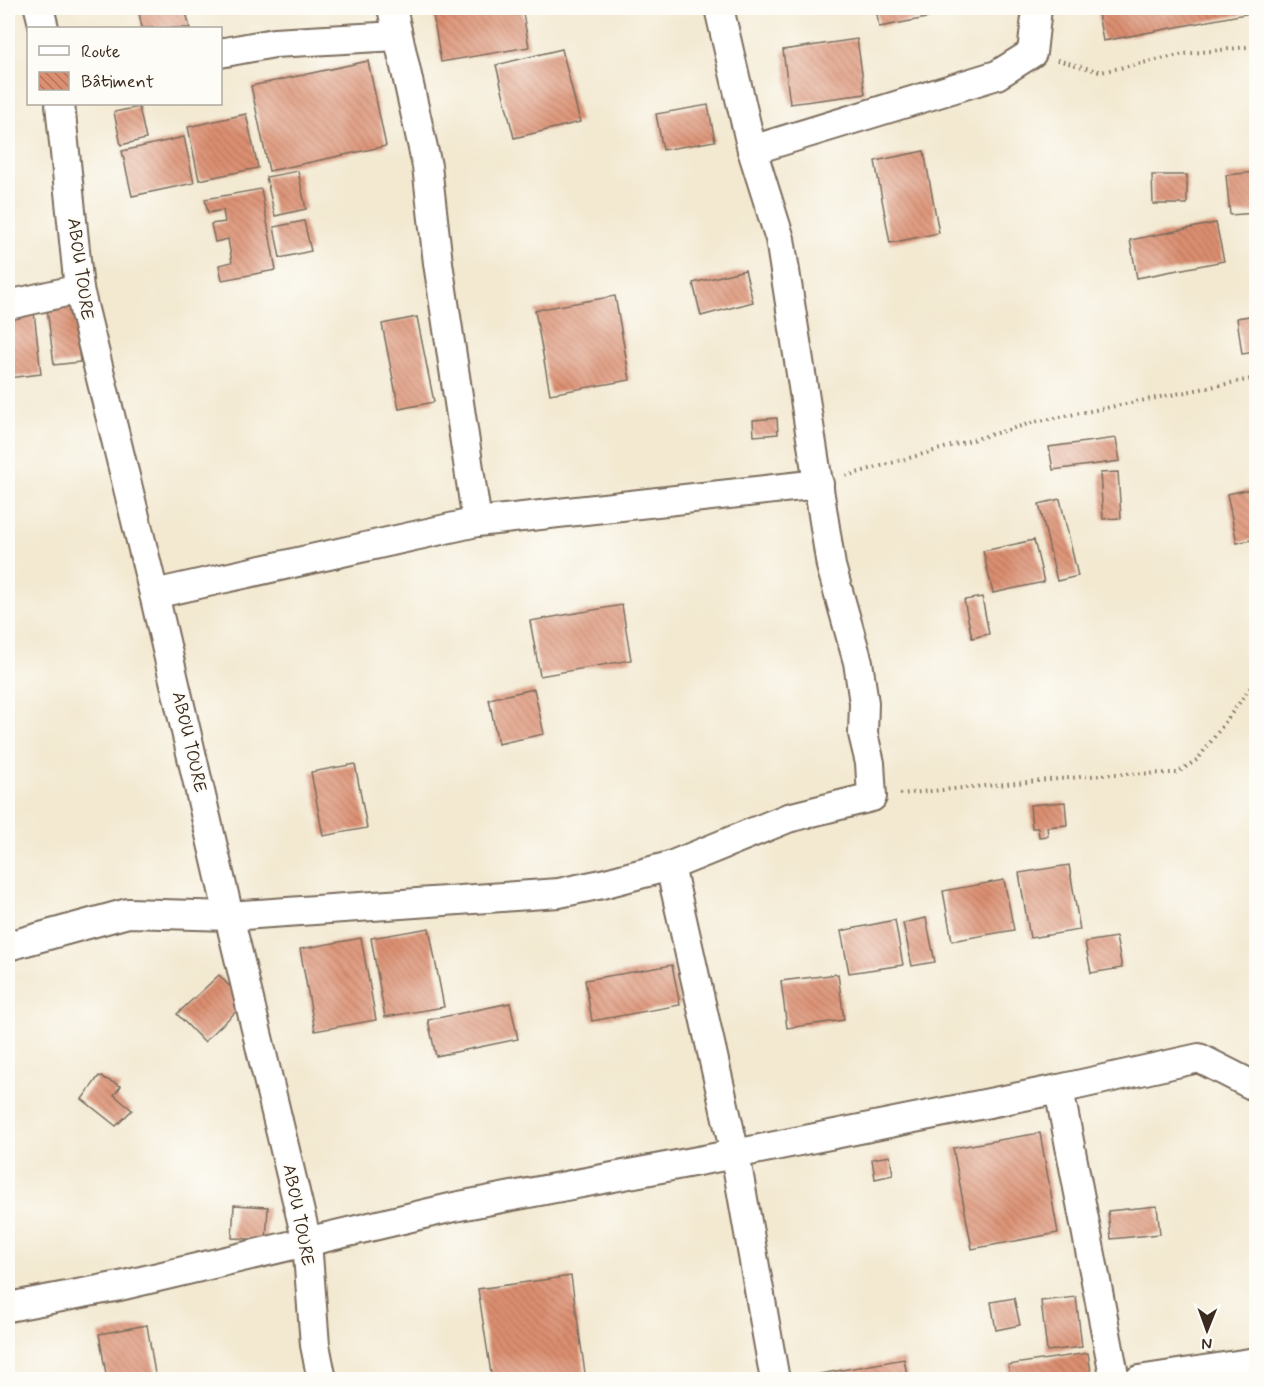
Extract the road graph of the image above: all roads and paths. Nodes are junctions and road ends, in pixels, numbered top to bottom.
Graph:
1 (39, 8) edge
2 (392, 8) edge
3 (719, 8) edge
4 (1037, 8) edge
5 (44, 27) edge
6 (397, 36) junction
7 (1257, 46) edge
8 (222, 53) edge
9 (1032, 53) junction
10 (60, 105) edge
11 (752, 150) junction
12 (79, 289) junction
13 (8, 305) edge
14 (1257, 378) edge
15 (819, 484) junction
16 (477, 522) junction
17 (154, 594) junction
18 (1257, 680) edge
19 (872, 797) junction
20 (670, 866) junction
21 (229, 916) junction
22 (8, 946) edge
23 (1257, 1087) edge
24 (1059, 1089) junction
25 (735, 1154) junction
26 (307, 1242) junction
27 (8, 1307) edge
28 (1257, 1362) edge
29 (322, 1380) edge
30 (775, 1380) edge
31 (1115, 1380) edge
32 (1139, 1380) edge

1 - 5 street
2 - 6 street
3 - 11 street
4 - 9 street
6 - 8 street
6 - 16 street
7 - 9 path
9 - 11 street
10 - 12 street, ABOU TOURE
11 - 15 street
12 - 13 street
12 - 17 street, ABOU TOURE
14 - 15 path
15 - 16 street
15 - 19 street
16 - 17 street
17 - 21 street, ABOU TOURE
18 - 19 path
19 - 20 street
20 - 21 street
20 - 25 street
21 - 22 street
21 - 26 street, ABOU TOURE
23 - 24 street
24 - 25 street
24 - 31 street
25 - 26 street
25 - 30 street
26 - 27 street
26 - 29 street, ABOU TOURE
28 - 32 street

